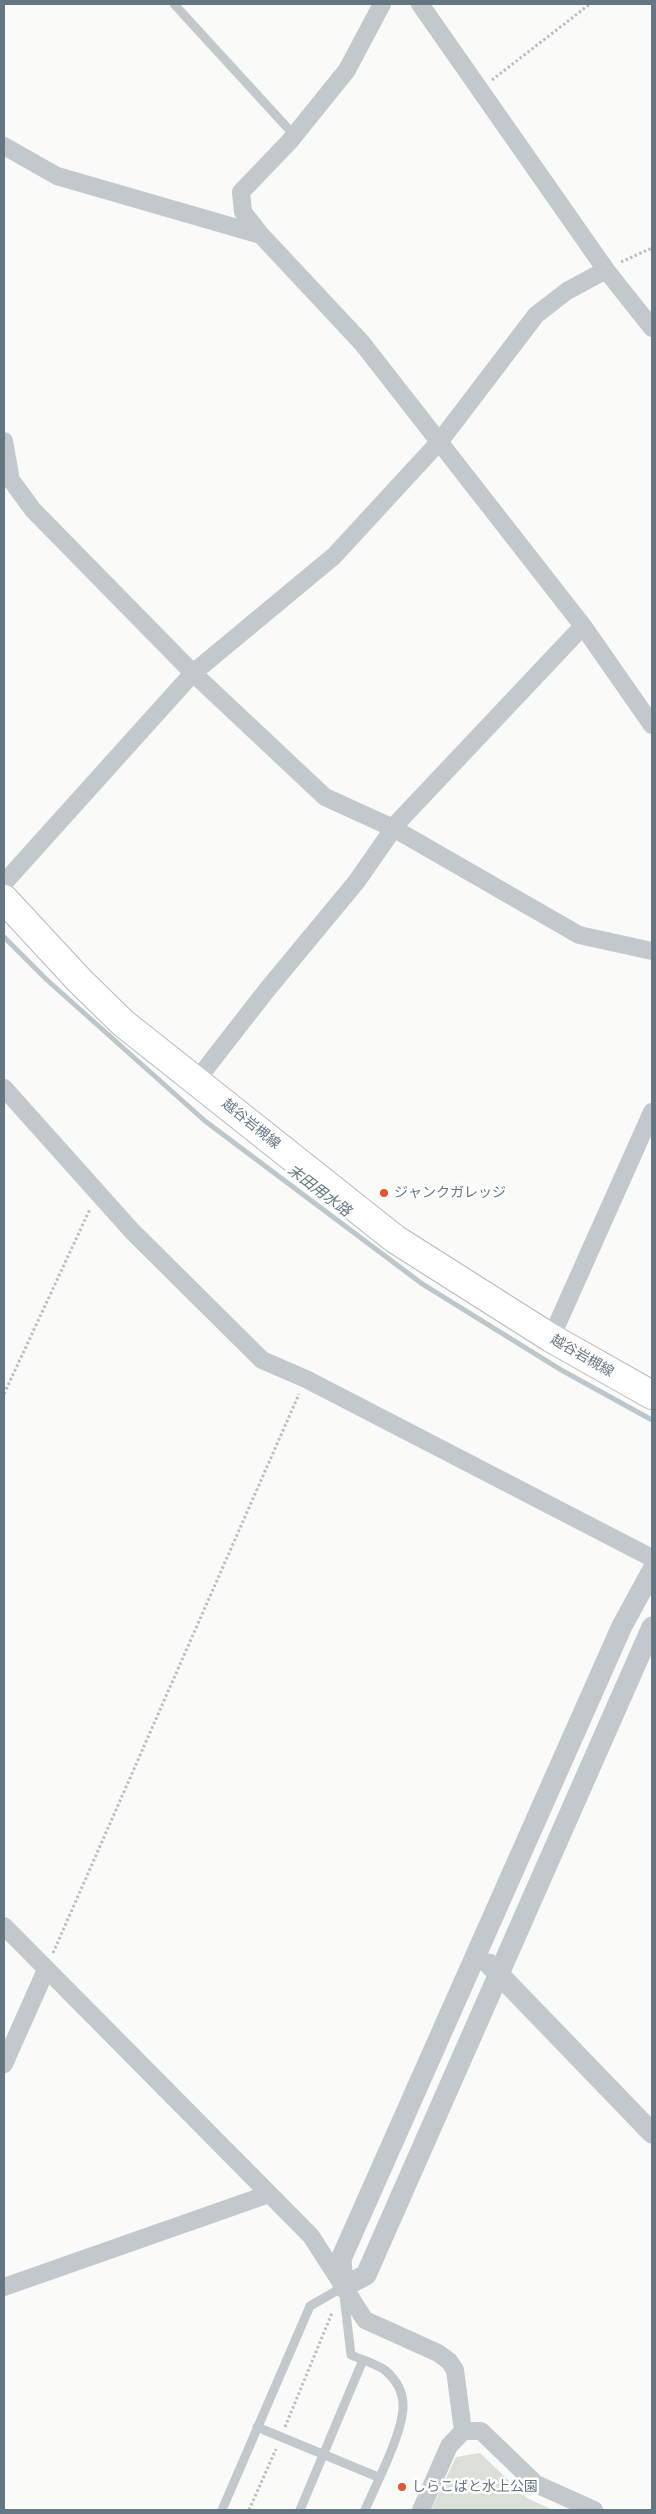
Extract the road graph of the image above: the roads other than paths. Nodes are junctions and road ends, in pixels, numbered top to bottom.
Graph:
1 (174, 4) edge
2 (382, 4) edge
3 (420, 4) edge
4 (294, 135) junction
5 (4, 146) edge
6 (262, 235) junction
7 (606, 270) junction
8 (652, 328) edge
9 (4, 440) edge
10 (440, 441) junction
11 (583, 626) junction
12 (192, 674) junction
13 (652, 725) edge
14 (393, 828) junction
15 (4, 884) edge
16 (4, 899) edge
17 (652, 951) edge
18 (196, 1081) junction
19 (4, 1088) edge
20 (652, 1112) edge
21 (551, 1338) junction
22 (652, 1395) edge
23 (652, 1558) edge
24 (652, 1571) edge
25 (652, 1627) edge
26 (4, 1926) edge
27 (478, 1952) junction
28 (46, 1970) junction
29 (498, 1973) junction
30 (4, 2064) edge
31 (652, 2133) edge
32 (269, 2194) junction
33 (4, 2287) edge
34 (343, 2287) junction
35 (363, 2360) junction
36 (257, 2427) junction
37 (463, 2431) junction
38 (323, 2454) junction
39 (378, 2477) junction
40 (222, 2510) edge
41 (300, 2510) edge
42 (365, 2510) edge
43 (421, 2510) edge
44 (594, 2510) edge

1 - 4 lane
2 - 4 street
3 - 7 street
4 - 6 street
5 - 6 street
6 - 10 street
7 - 8 street
7 - 10 street
9 - 12 street
10 - 11 street
10 - 12 street
11 - 13 street
11 - 14 street
12 - 14 street
12 - 15 street
14 - 17 street
14 - 18 street
16 - 18 main road, 越谷岩槻線
18 - 21 main road, 越谷岩槻線
19 - 23 street
20 - 21 street
21 - 22 main road, 越谷岩槻線
24 - 27 street
25 - 29 street
26 - 28 street
27 - 29 street
27 - 34 street
28 - 30 street
28 - 32 street
29 - 31 street
29 - 34 street
32 - 33 street
32 - 34 street
34 - 35 lane
34 - 36 lane
34 - 37 street
35 - 38 lane
35 - 39 lane
36 - 38 lane
36 - 40 lane
37 - 43 street
37 - 44 street
38 - 39 lane
38 - 41 lane
39 - 42 lane

